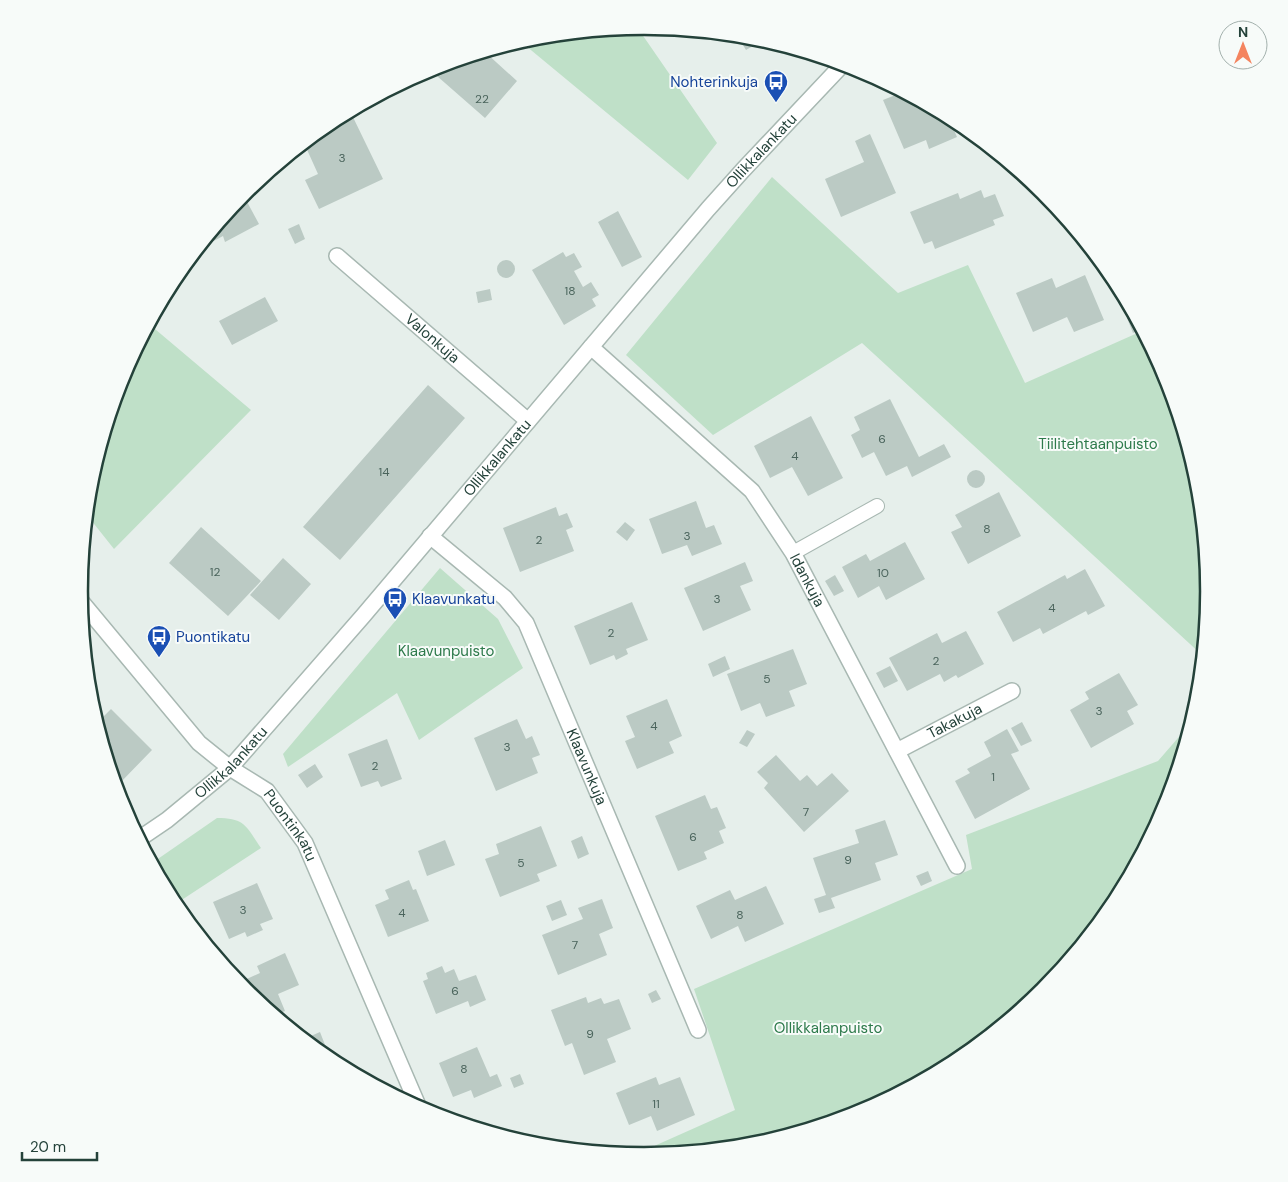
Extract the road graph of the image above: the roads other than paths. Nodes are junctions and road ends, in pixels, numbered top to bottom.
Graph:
1 (837, 70) edge
2 (337, 256) dead end
3 (591, 347) junction
4 (528, 421) junction
5 (877, 506) dead end
6 (430, 536) junction
7 (793, 553) junction
8 (89, 610) edge
9 (1012, 691) dead end
10 (897, 751) junction
11 (230, 768) junction
12 (144, 835) edge
13 (957, 866) dead end
14 (698, 1030) dead end
15 (415, 1098) edge

1 - 3 street, Ollikkalankatu
2 - 4 street, Valonkuja
3 - 4 street, Ollikkalankatu
3 - 7 street, Idankuja
4 - 6 street, Ollikkalankatu
5 - 7 lane
6 - 11 street, Ollikkalankatu
6 - 14 street, Klaavunkuja
7 - 10 street, Idankuja
8 - 11 street, Puontinkatu
9 - 10 street, Takakuja
10 - 13 street, Idankuja
11 - 12 street, Ollikkalankatu
11 - 15 street, Puontinkatu

